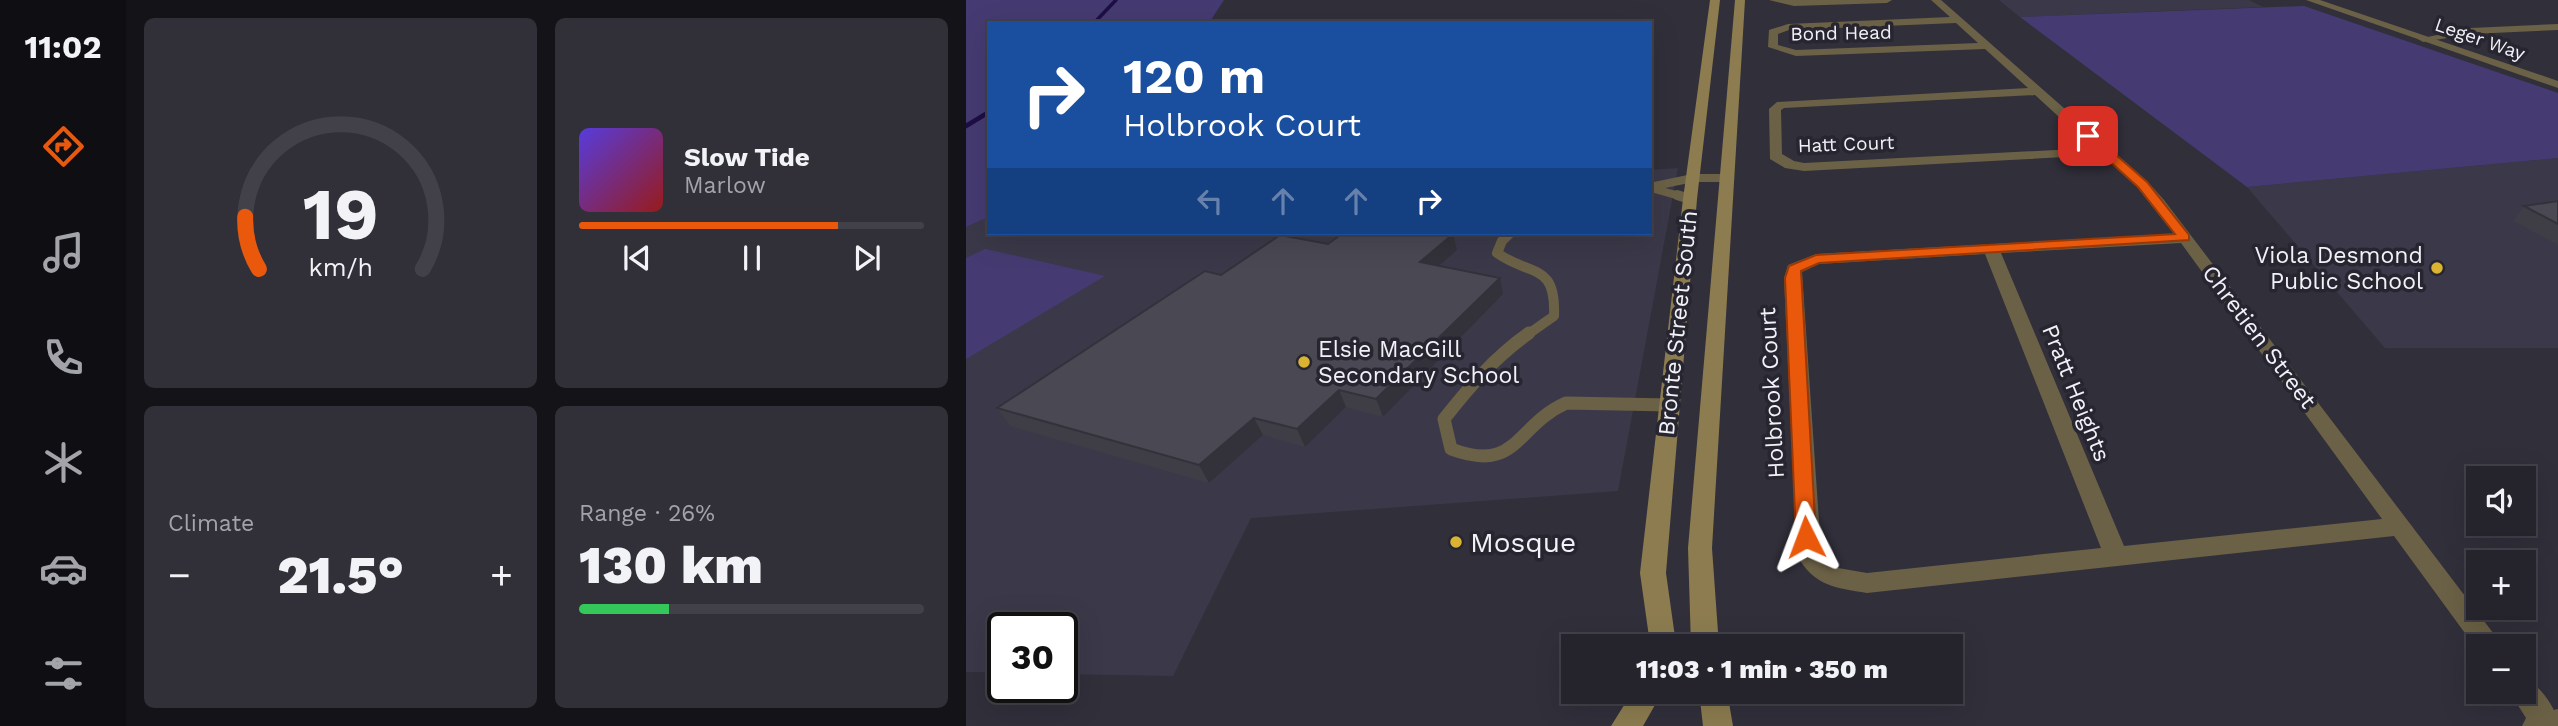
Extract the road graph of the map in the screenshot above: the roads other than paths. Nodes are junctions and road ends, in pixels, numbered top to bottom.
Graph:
1 (1715, 0) edge
2 (1740, 0) edge
3 (1774, 0) edge
4 (1887, 0) edge
5 (1936, 0) edge
6 (2311, 0) edge
7 (1958, 20) junction
8 (2558, 27) edge
9 (2530, 29) junction
10 (2558, 37) edge
11 (2423, 39) junction
12 (1986, 46) junction
13 (2558, 85) edge
14 (2037, 91) junction
15 (2105, 151) junction
16 (1693, 178) junction
17 (1727, 178) junction
18 (1652, 187) edge
19 (1652, 188) edge
20 (1690, 199) junction
21 (1508, 235) edge
22 (2185, 238) junction
23 (1991, 249) junction
24 (1670, 405) junction
25 (2400, 526) junction
26 (2116, 555) junction
27 (1662, 634) edge
28 (1704, 634) edge
29 (2481, 634) edge
30 (1640, 704) edge
31 (1715, 704) edge
32 (2532, 704) edge
33 (2547, 725) edge
34 (1626, 726) edge
35 (1718, 726) edge

1 - 16 main road, Bronte Street South
2 - 17 main road, Bronte Street South
3 - 4 street
5 - 7 street, Chretien Street
6 - 11 street, Leger Way
7 - 12 street, Chretien Street
7 - 12 street, Bond Head
8 - 9 street
9 - 10 street
9 - 11 street
11 - 13 street, Leger Way
12 - 14 street, Chretien Street
14 - 15 street, Chretien Street
14 - 15 street, Hatt Court
15 - 22 street, Chretien Street
16 - 17 lane
16 - 18 lane
16 - 20 main road, Bronte Street South
17 - 28 main road, Bronte Street South
19 - 20 lane
20 - 24 main road, Bronte Street South
21 - 24 lane
22 - 23 street, Holbrook Court
22 - 25 street, Chretien Street
23 - 26 street, Pratt Heights
23 - 26 street, Holbrook Court
24 - 27 main road, Bronte Street South
25 - 26 street, Holbrook Court
25 - 29 street, Chretien Street
30 - 34 main road
31 - 35 main road
32 - 33 street

